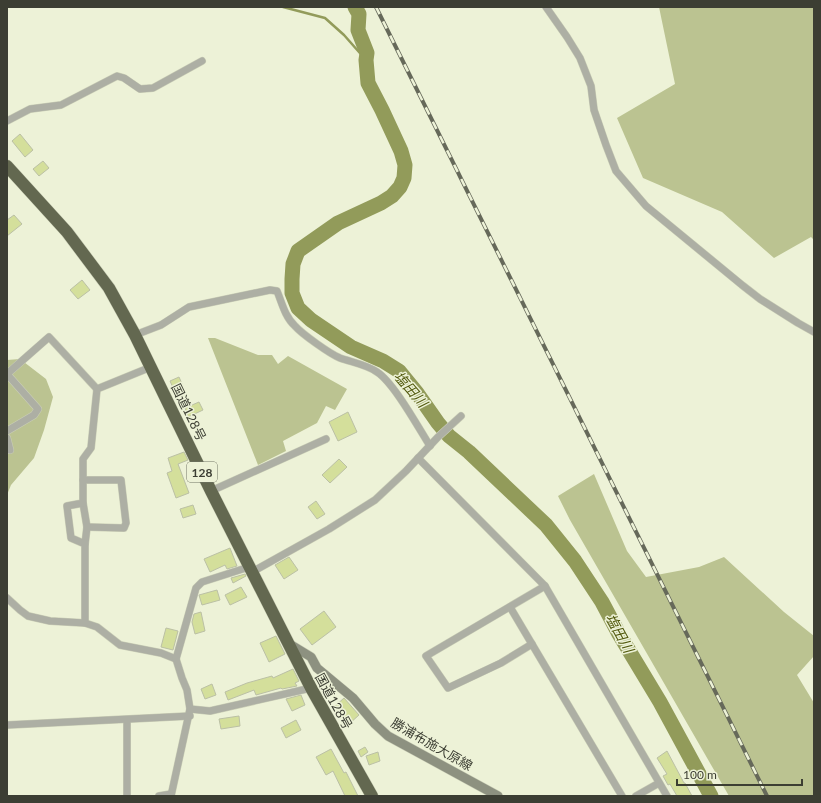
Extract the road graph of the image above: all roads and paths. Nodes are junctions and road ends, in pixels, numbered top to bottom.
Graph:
1 (546, 7) edge
2 (202, 61) dead end
3 (7, 121) edge
4 (7, 166) edge
5 (814, 332) edge
6 (135, 335) junction
7 (152, 367) junction
8 (97, 389) junction
9 (461, 416) dead end
10 (7, 431) edge
11 (7, 438) edge
12 (326, 439) dead end
13 (430, 446) junction
14 (10, 450) dead end
15 (418, 458) junction
16 (83, 480) junction
17 (211, 492) junction
18 (83, 503) junction
19 (87, 527) junction
20 (85, 544) junction
21 (250, 569) junction
22 (544, 586) junction
23 (7, 598) edge
24 (510, 607) junction
25 (85, 623) junction
26 (288, 643) junction
27 (532, 644) junction
28 (176, 660) junction
29 (310, 688) junction
30 (190, 713) junction
31 (127, 720) junction
32 (7, 726) edge
33 (659, 783) junction
34 (171, 795) edge
35 (127, 796) edge
36 (159, 796) edge
37 (372, 796) edge
38 (498, 796) edge
39 (622, 796) edge
40 (636, 796) edge
41 (666, 796) edge

1 - 5 street
2 - 3 street
4 - 6 highway, 国道128号 / 128
6 - 7 highway, 国道128号 / 128
6 - 13 street
7 - 8 street
7 - 17 highway, 国道128号 / 128
8 - 10 street
8 - 16 street
9 - 13 street
11 - 14 street
12 - 17 street
13 - 15 street
15 - 21 street
15 - 22 street
16 - 18 street
16 - 19 street
17 - 21 highway, 国道128号 / 128
18 - 19 street
18 - 20 street
19 - 20 street
20 - 25 street
21 - 26 highway, 国道128号 / 128
21 - 28 street
22 - 24 street
22 - 33 street
23 - 25 street
24 - 27 street
24 - 27 street
25 - 28 street
26 - 29 highway, 国道128号 / 128
26 - 38 main road, 勝浦布施大原線
27 - 39 street
28 - 30 street
29 - 30 street
29 - 37 highway, 国道128号 / 128
30 - 31 street
30 - 34 street
31 - 32 street
31 - 35 street
33 - 40 street
33 - 41 street
34 - 36 street

